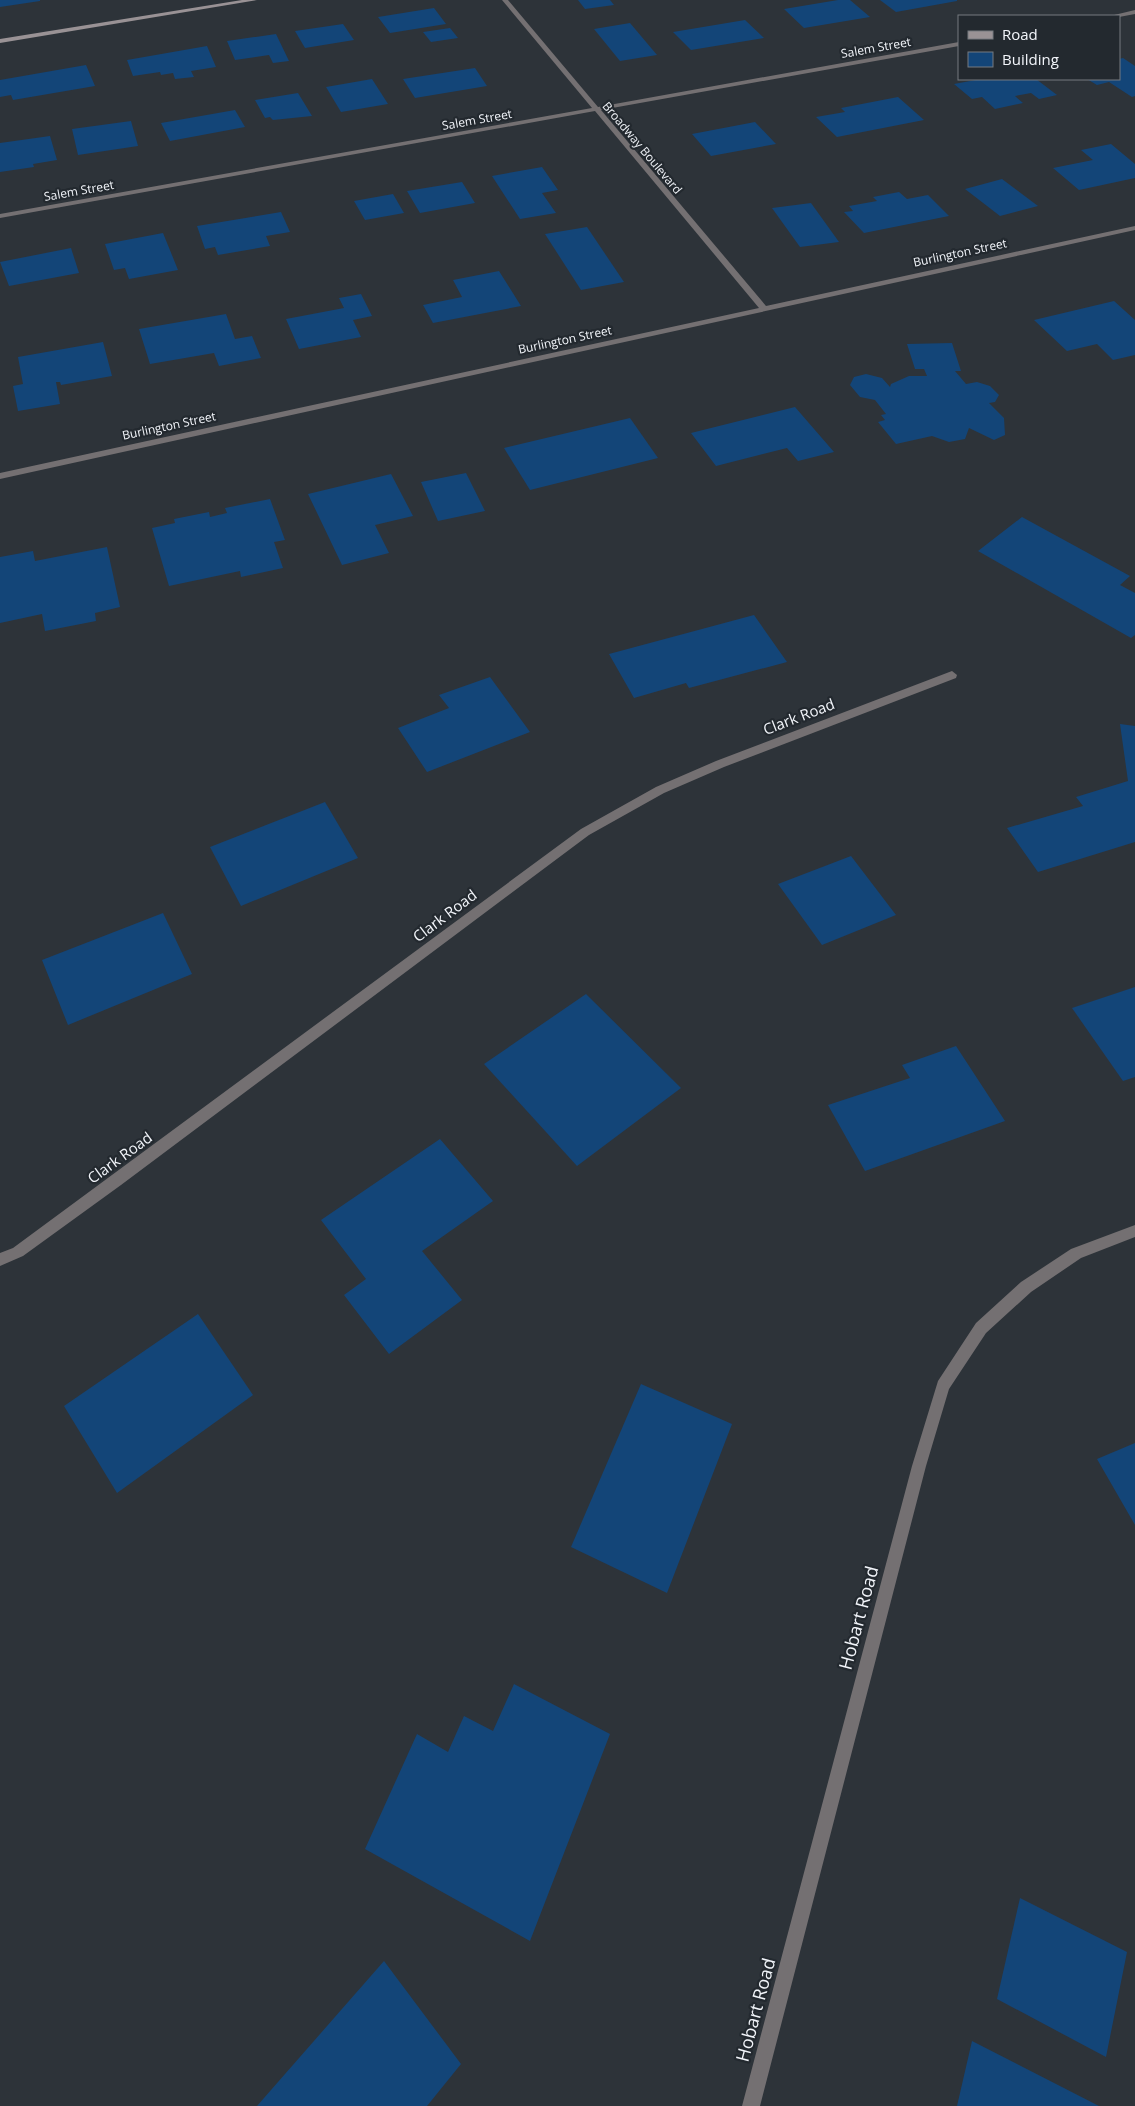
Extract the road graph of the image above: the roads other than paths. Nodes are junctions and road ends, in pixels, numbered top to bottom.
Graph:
1 (254, 0) edge
2 (505, 0) edge
3 (1134, 13) edge
4 (1120, 15) edge
5 (0, 41) edge
6 (958, 44) edge
7 (595, 110) junction
8 (0, 216) edge
9 (1135, 228) edge
10 (764, 309) junction
11 (0, 476) edge
12 (952, 675) dead end
13 (1135, 1230) edge
14 (0, 1260) edge
15 (751, 2106) edge

1 - 5 street
2 - 7 street, Broadway Boulevard
3 - 4 street
6 - 7 street, Salem Street
7 - 8 street, Salem Street
7 - 10 street, Broadway Boulevard
9 - 10 street, Burlington Street
10 - 11 street, Burlington Street
12 - 14 street, Clark Road
13 - 15 street, Hobart Road

